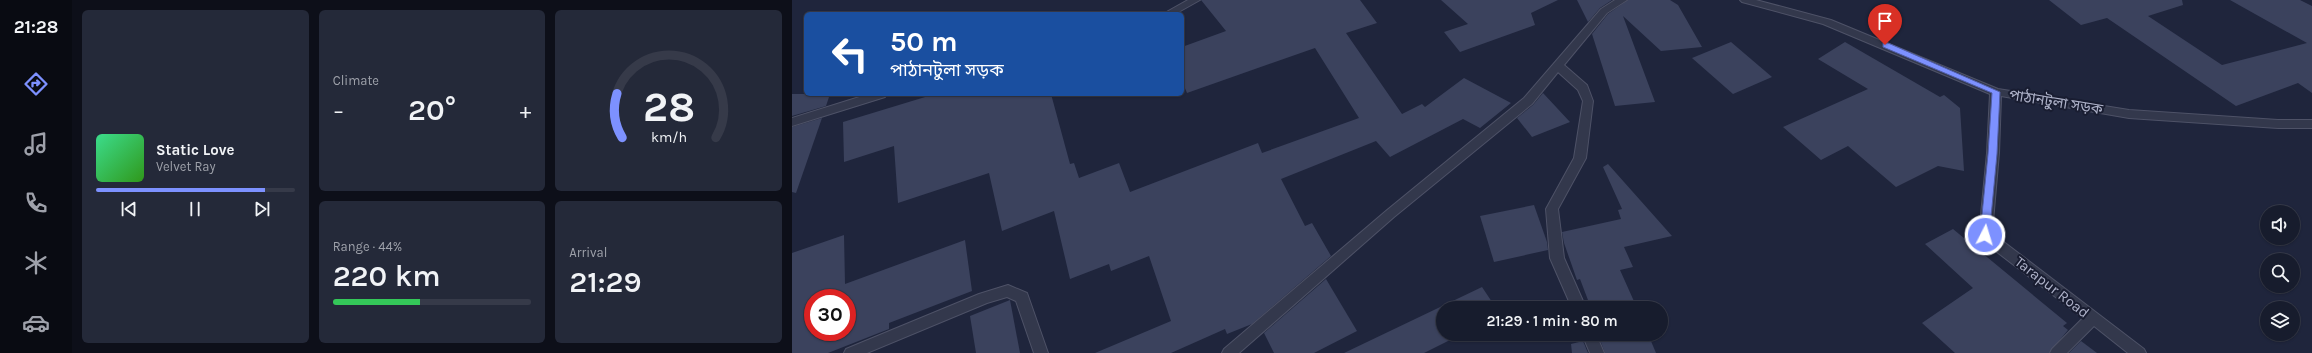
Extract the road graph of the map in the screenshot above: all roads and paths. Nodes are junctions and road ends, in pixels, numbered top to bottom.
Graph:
1 (1195, 0) edge
2 (1622, 0) edge
3 (1745, 0) edge
4 (1172, 12) edge
5 (1558, 66) junction
6 (1996, 92) junction
7 (875, 96) edge
8 (792, 122) edge
9 (2312, 124) edge
10 (1576, 301) edge
11 (2093, 318) junction
12 (1592, 341) edge
13 (850, 353) edge
14 (1041, 353) edge
15 (1229, 353) edge
16 (1597, 353) edge
17 (2057, 353) edge
18 (2139, 353) edge

1 - 4 street
2 - 5 street
3 - 6 street, পাঠানটুলা সড়ক
5 - 10 street
5 - 15 street
6 - 9 street, পাঠানটুলা সড়ক
6 - 11 street, Tarapur Road
7 - 8 street
11 - 17 street
11 - 18 street, Tarapur Road
12 - 16 street
13 - 14 street

